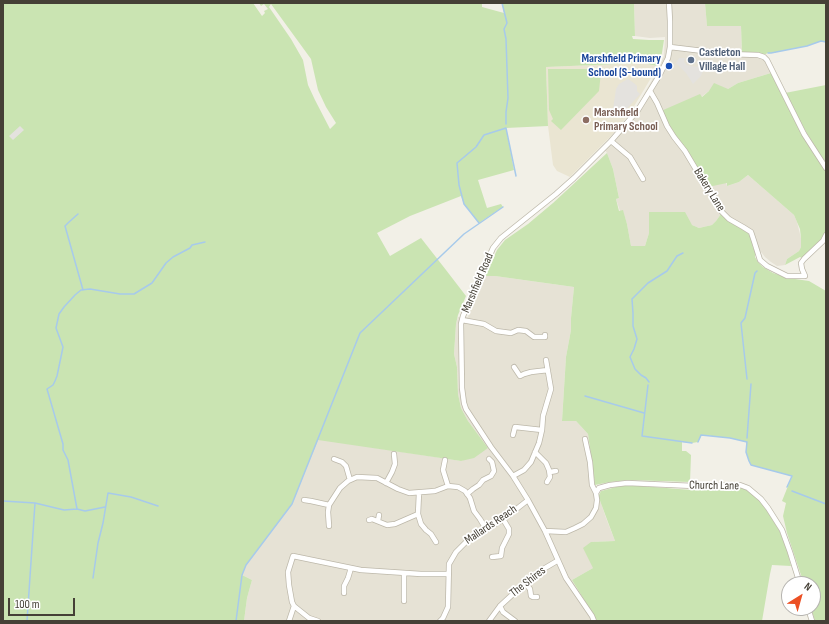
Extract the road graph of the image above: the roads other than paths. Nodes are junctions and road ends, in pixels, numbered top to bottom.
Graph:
1 (669, 3) edge
2 (670, 47) junction
3 (650, 91) junction
4 (611, 141) junction
5 (826, 168) edge
6 (643, 179) dead end
7 (826, 235) edge
8 (462, 320) junction
9 (545, 335) dead end
10 (546, 360) dead end
11 (514, 367) dead end
12 (548, 370) junction
13 (537, 415) dead end
14 (543, 416) junction
15 (542, 430) junction
16 (514, 435) dead end
17 (586, 439) dead end
18 (535, 452) junction
19 (394, 454) dead end
20 (334, 459) dead end
21 (489, 459) dead end
22 (445, 460) dead end
23 (556, 471) dead end
24 (550, 472) junction
25 (514, 476) junction
26 (350, 480) junction
27 (547, 482) dead end
28 (386, 483) junction
29 (448, 486) junction
30 (419, 493) junction
31 (596, 493) junction
32 (467, 494) junction
33 (304, 500) dead end
34 (528, 500) junction
35 (329, 505) junction
36 (418, 514) junction
37 (379, 515) dead end
38 (503, 519) junction
39 (369, 520) dead end
40 (378, 521) junction
41 (329, 526) dead end
42 (486, 529) junction
43 (545, 531) junction
44 (436, 542) dead end
45 (492, 557) dead end
46 (557, 561) junction
47 (351, 568) junction
48 (404, 573) junction
49 (449, 574) junction
50 (798, 576) edge
51 (524, 583) junction
52 (344, 593) dead end
53 (537, 597) dead end
54 (404, 601) dead end
55 (294, 606) junction
56 (500, 606) junction
57 (444, 620) edge
58 (289, 621) edge
59 (318, 621) edge
60 (489, 621) edge
61 (515, 621) edge
62 (594, 621) edge

1 - 2 street, Marshfield Road
2 - 3 street, Marshfield Road
2 - 5 street
3 - 4 street, Marshfield Road
3 - 7 street, Bakery Lane
4 - 6 street
4 - 8 street, Marshfield Road
8 - 9 street
8 - 25 street, Marshfield Road
10 - 12 street
11 - 12 street
12 - 14 street
13 - 14 street
14 - 15 street
15 - 16 street
15 - 18 street
17 - 31 street
18 - 24 street
18 - 25 street
19 - 28 street
20 - 26 street
21 - 32 street
22 - 29 street
23 - 24 street
24 - 27 street
25 - 34 street, Marshfield Road
26 - 28 street
26 - 35 street
28 - 30 street
29 - 30 street
29 - 32 street
30 - 36 street
31 - 43 street
31 - 50 street, Church Lane
32 - 42 street
33 - 35 street
34 - 38 street, Mallards Reach
34 - 43 street, Marshfield Road
35 - 41 street
36 - 40 street
36 - 44 street
37 - 40 street
38 - 42 street, Mallards Reach
38 - 45 street
39 - 40 street
42 - 49 street, Mallards Reach
43 - 46 street, Marshfield Road
46 - 51 street, The Shires
46 - 62 street, Marshfield Road
47 - 48 street
47 - 52 street
47 - 55 street
48 - 49 street
48 - 54 street
49 - 57 street, Mallards Reach
51 - 53 street
51 - 56 street, The Shires
55 - 58 street
55 - 59 street
56 - 60 street, The Shires
56 - 61 street, The Shires

